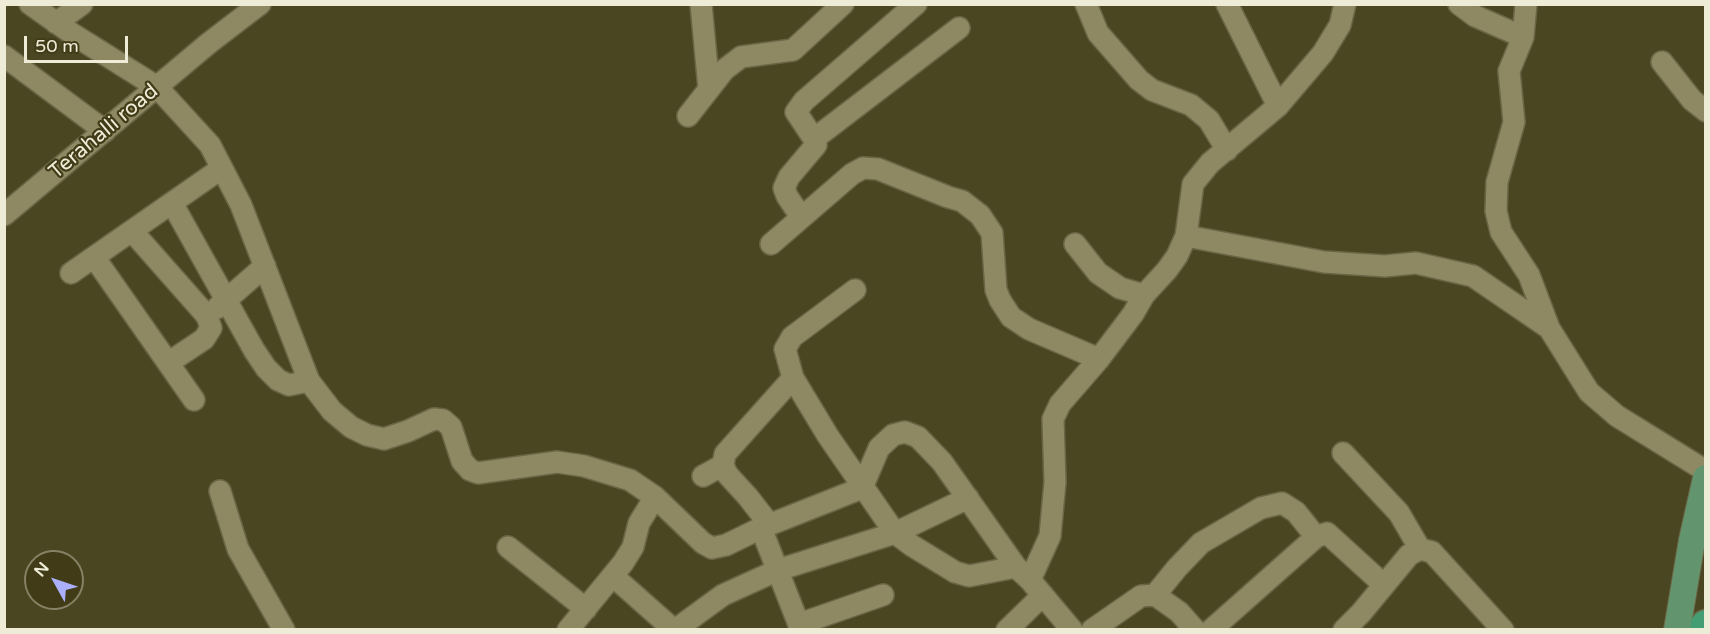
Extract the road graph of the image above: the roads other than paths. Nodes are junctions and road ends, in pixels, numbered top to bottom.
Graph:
1 (30, 4) edge
2 (82, 4) edge
3 (260, 4) edge
4 (701, 4) edge
5 (843, 4) edge
6 (916, 4) edge
7 (1086, 4) edge
8 (1227, 4) edge
9 (1345, 4) edge
10 (1459, 4) edge
11 (1526, 4) edge
12 (56, 23) junction
13 (959, 28) dead end
14 (1523, 37) junction
15 (4, 56) edge
16 (1662, 62) dead end
17 (157, 87) junction
18 (709, 89) junction
19 (1278, 106) junction
20 (1706, 111) edge
21 (688, 116) dead end
22 (105, 131) junction
23 (814, 139) junction
24 (1227, 150) junction
25 (222, 168) junction
26 (172, 203) junction
27 (4, 215) edge
28 (801, 217) junction
29 (132, 231) junction
30 (1186, 236) junction
31 (771, 244) dead end
32 (1075, 244) dead end
33 (94, 257) junction
34 (265, 266) junction
35 (71, 273) dead end
36 (855, 290) dead end
37 (1144, 295) junction
38 (226, 300) junction
39 (207, 316) junction
40 (1549, 328) junction
41 (1099, 359) junction
42 (168, 363) junction
43 (793, 378) junction
44 (309, 381) junction
45 (194, 400) dead end
46 (1343, 453) dead end
47 (723, 465) junction
48 (1706, 471) edge
49 (703, 476) dead end
50 (1706, 478) edge
51 (862, 488) junction
52 (220, 491) dead end
53 (655, 497) junction
54 (968, 498) junction
55 (765, 526) junction
56 (895, 532) junction
57 (1316, 537) junction
58 (508, 547) dead end
59 (1420, 549) junction
60 (778, 570) junction
61 (613, 576) junction
62 (1030, 581) junction
63 (1384, 585) junction
64 (883, 595) dead end
65 (1155, 595) junction
66 (586, 609) junction
67 (1706, 625) edge
68 (276, 627) edge
69 (800, 627) edge
70 (568, 630) edge
71 (675, 630) edge
72 (1007, 630) edge
73 (1072, 630) edge
74 (1092, 630) edge
75 (1195, 630) edge
76 (1211, 630) edge
77 (1344, 630) edge
78 (1503, 630) edge
79 (1677, 630) edge
80 (1705, 630) edge

1 - 12 street
2 - 12 street
3 - 17 street, Terahalli road
4 - 18 street
5 - 18 street
6 - 23 street
7 - 24 street
8 - 19 street
9 - 19 street
10 - 14 street
11 - 14 street
12 - 17 street
13 - 23 street
14 - 40 street
15 - 22 street
16 - 20 street
17 - 22 street, Terahalli road
17 - 25 street
18 - 21 street
19 - 24 street
22 - 27 street, Terahalli road
23 - 28 street
24 - 30 street
25 - 26 street
25 - 34 street
26 - 29 street
26 - 38 street
28 - 31 street
28 - 41 street
29 - 33 street
29 - 39 street
30 - 37 street
30 - 40 street
32 - 37 street
33 - 35 street
33 - 42 street
34 - 38 street
34 - 44 street
36 - 43 street
37 - 41 street
38 - 39 street
38 - 44 street
39 - 42 street
40 - 48 street
41 - 62 street
42 - 45 street
43 - 47 street
43 - 51 street
44 - 53 street
46 - 59 street
47 - 49 street
47 - 55 street
50 - 79 main road
51 - 54 street
51 - 55 street
51 - 56 street
52 - 68 street
53 - 55 street
53 - 61 street
54 - 56 street
54 - 62 street
55 - 60 street
56 - 60 street
56 - 62 street
57 - 63 street
57 - 65 street
57 - 76 street
58 - 66 street
59 - 63 street
59 - 78 street
60 - 69 street
60 - 71 street
61 - 66 street
61 - 71 street
62 - 72 street
62 - 73 street
63 - 77 street
64 - 69 street
65 - 74 street
65 - 75 street
66 - 70 street
67 - 80 highway

